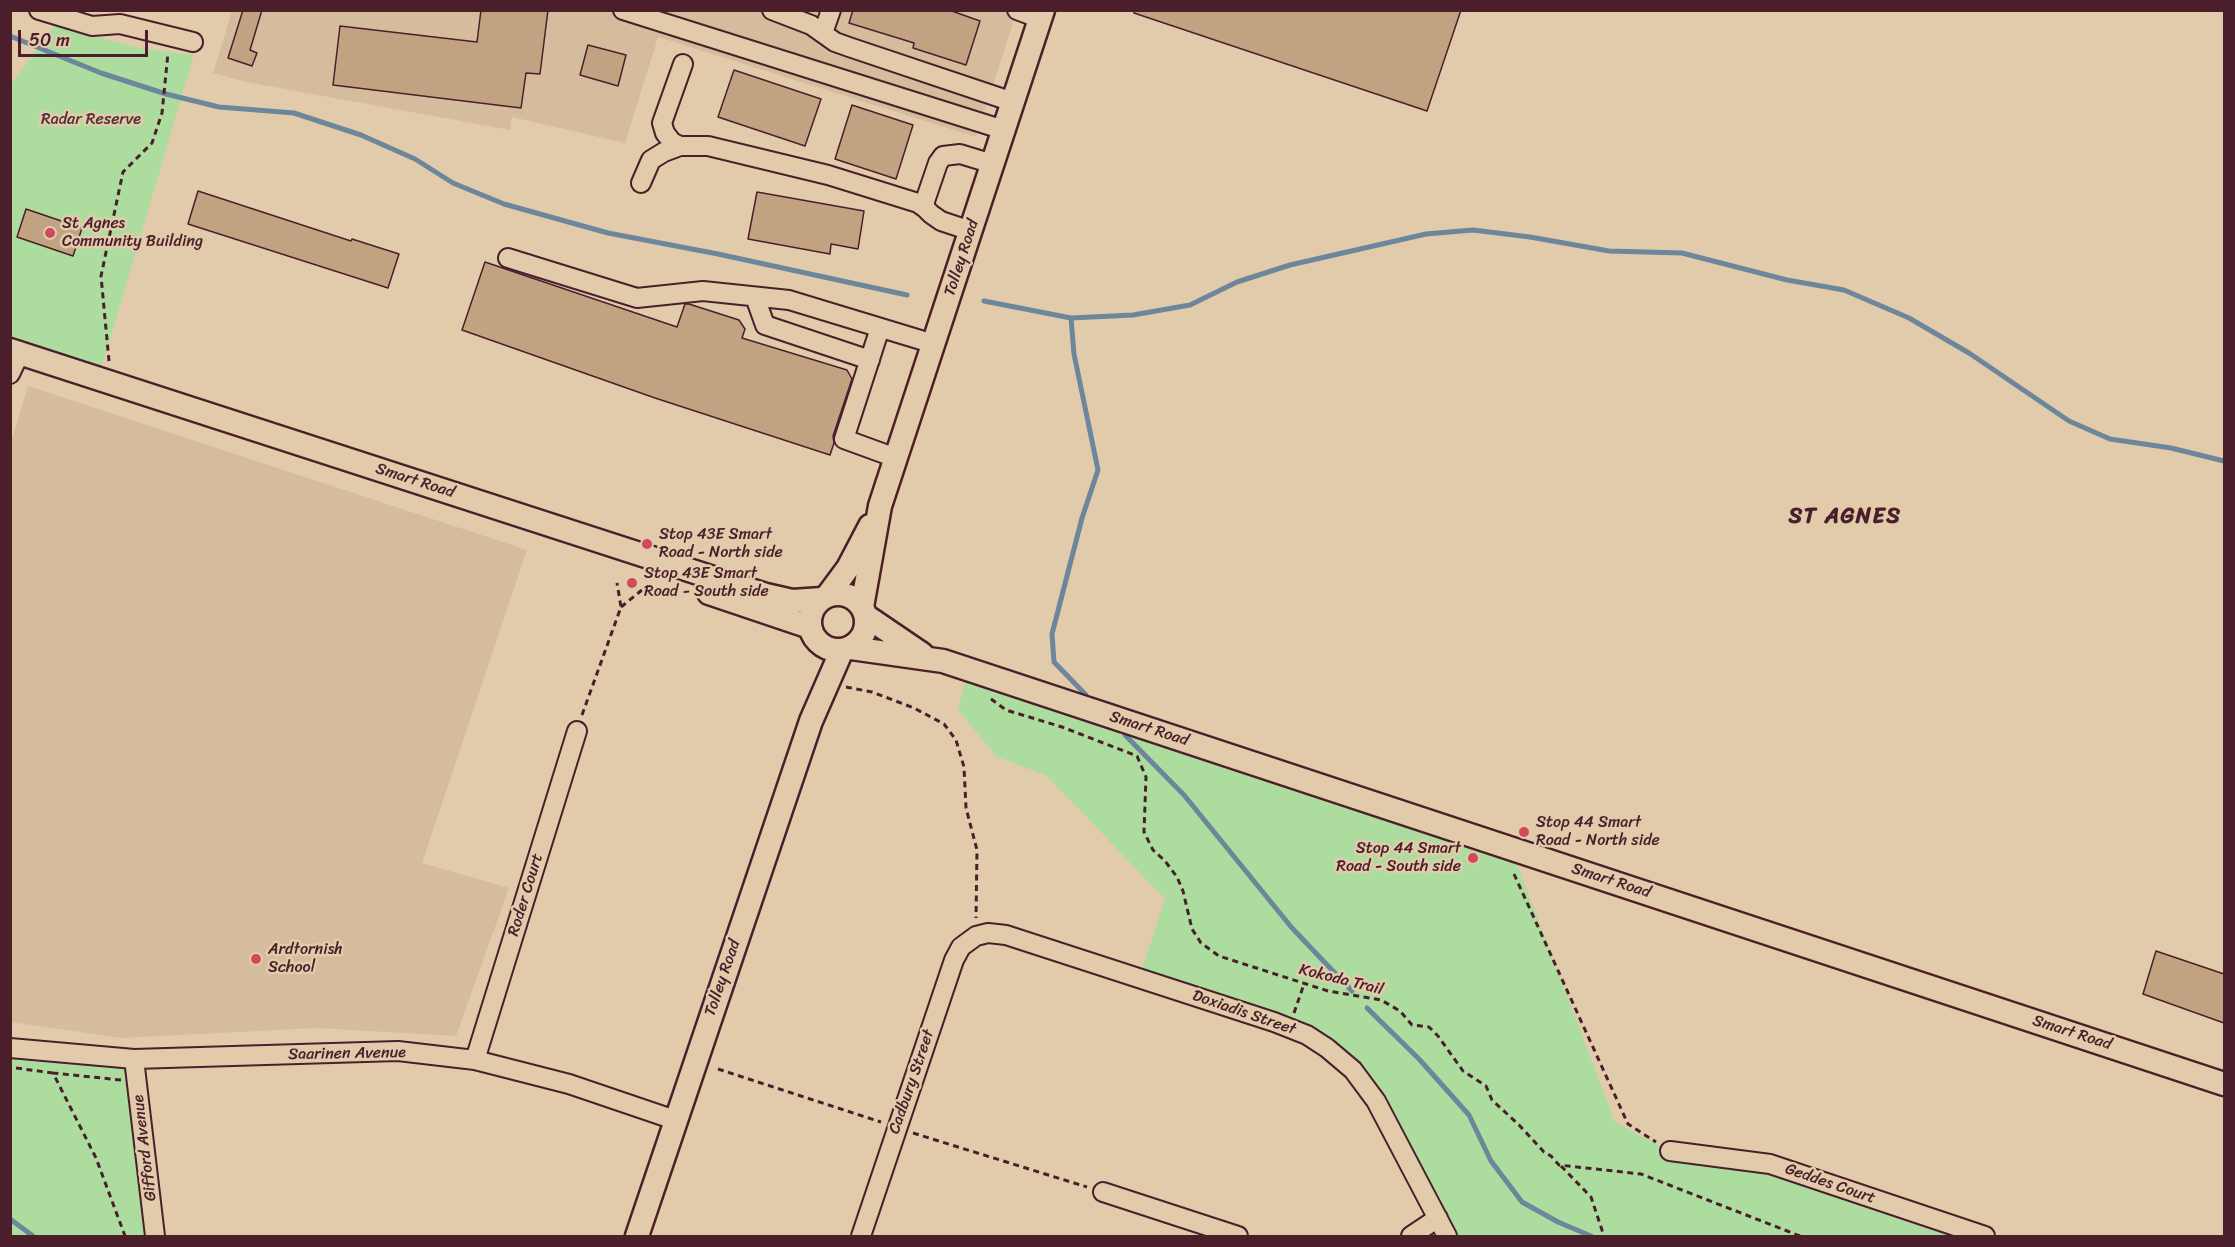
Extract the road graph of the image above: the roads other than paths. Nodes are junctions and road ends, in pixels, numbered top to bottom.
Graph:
1 (39, 10) edge
2 (622, 10) edge
3 (772, 10) edge
4 (831, 10) edge
5 (1017, 10) edge
6 (644, 14) edge
7 (1042, 15) edge
8 (95, 18) edge
9 (823, 33) junction
10 (193, 42) dead end
11 (683, 64) dead end
12 (1013, 102) junction
13 (1004, 130) junction
14 (680, 146) junction
15 (993, 164) junction
16 (641, 183) dead end
17 (925, 207) junction
18 (971, 231) junction
19 (508, 258) dead end
20 (755, 297) junction
21 (880, 328) junction
22 (934, 344) junction
23 (13, 360) edge
24 (870, 360) junction
25 (896, 458) junction
26 (880, 506) junction
27 (825, 597) junction
28 (864, 611) junction
29 (831, 642) junction
30 (928, 658) junction
31 (577, 731) road end
32 (976, 936) joint
33 (10, 1048) edge
34 (134, 1059) junction
35 (475, 1060) junction
36 (2224, 1084) edge
37 (675, 1120) junction
38 (1670, 1151) road end
39 (1103, 1192) dead end
40 (1438, 1218) junction
41 (155, 1236) edge
42 (637, 1236) edge
43 (861, 1236) edge
44 (1238, 1236) edge
45 (1411, 1236) edge
46 (1448, 1236) edge
47 (1985, 1236) edge

1 - 8 street
2 - 6 street
3 - 9 street
4 - 9 street
5 - 7 street
6 - 13 street
7 - 12 main road, Tolley Road
8 - 10 street
9 - 12 street
11 - 14 street
12 - 13 main road, Tolley Road
13 - 15 main road, Tolley Road
14 - 16 street
14 - 17 street
15 - 17 street
15 - 18 main road, Tolley Road
17 - 18 street
18 - 22 main road, Tolley Road
19 - 20 street
20 - 21 street
20 - 24 street
21 - 22 street
21 - 24 street
22 - 25 main road, Tolley Road
23 - 27 main road, Smart Road
23 - 29 main road, Smart Road
24 - 25 street
25 - 26 main road, Tolley Road
26 - 27 main road, Tolley Road
26 - 28 main road, Tolley Road
27 - 28 main road
27 - 29 main road
28 - 29 main road
28 - 30 main road, Smart Road
29 - 30 main road, Smart Road
29 - 37 main road, Tolley Road
30 - 36 main road, Smart Road
31 - 35 street, Roder Court
32 - 40 street, Doxiadis Street
32 - 43 street, Cadbury Street
33 - 34 street, Saarinen Avenue
34 - 35 street, Saarinen Avenue
34 - 41 street, Gifford Avenue
35 - 37 street, Saarinen Avenue
37 - 42 main road, Tolley Road
38 - 47 street, Geddes Court
39 - 44 street
40 - 45 street
40 - 46 street, Doxiadis Street

